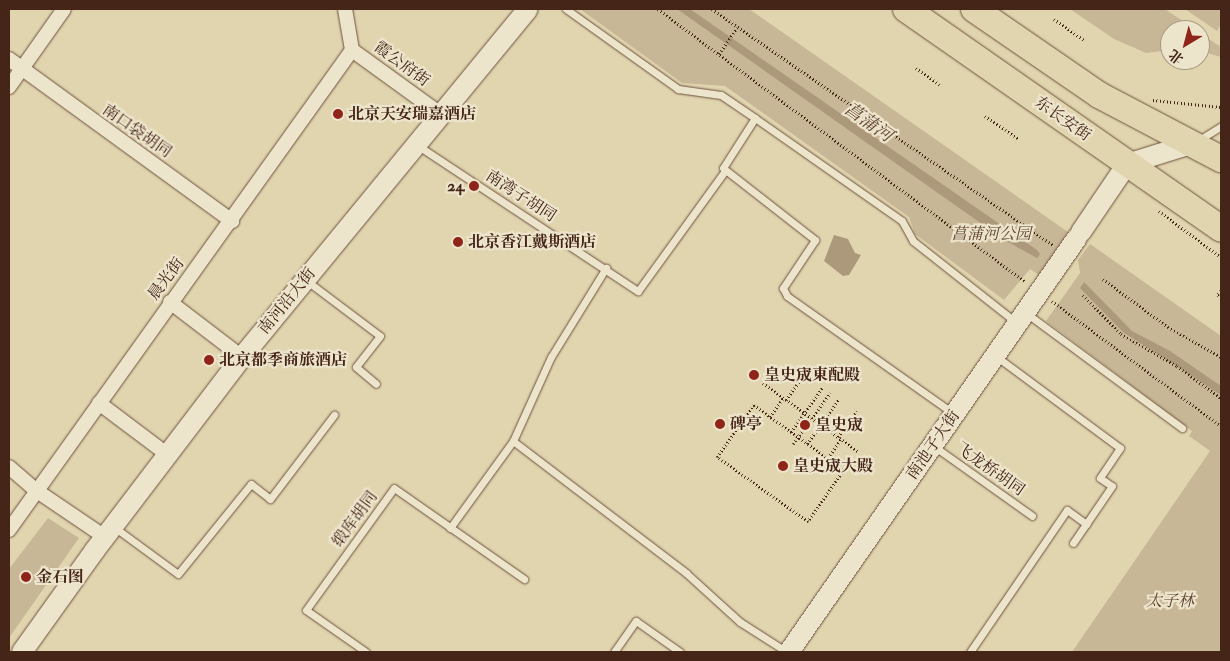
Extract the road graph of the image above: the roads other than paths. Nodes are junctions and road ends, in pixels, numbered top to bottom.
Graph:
1 (64, 9) edge
2 (345, 9) edge
3 (528, 9) edge
4 (566, 9) edge
5 (906, 9) edge
6 (974, 9) edge
7 (352, 50) junction
8 (9, 59) edge
9 (21, 70) junction
10 (9, 87) edge
11 (439, 113) junction
12 (755, 118) junction
13 (1221, 126) edge
14 (416, 144) junction
15 (1191, 144) junction
16 (1221, 158) edge
17 (1127, 164) junction
18 (724, 172) junction
19 (232, 221) junction
20 (1221, 229) edge
21 (606, 268) junction
22 (304, 279) junction
23 (170, 302) junction
24 (1021, 318) junction
25 (995, 356) junction
26 (242, 357) junction
27 (376, 384) dead end
28 (99, 403) junction
29 (954, 414) junction
30 (334, 416) dead end
31 (1182, 428) dead end
32 (513, 441) junction
33 (932, 446) junction
34 (168, 455) junction
35 (9, 467) edge
36 (37, 491) junction
37 (1032, 516) dead end
38 (1086, 524) junction
39 (450, 528) junction
40 (9, 530) edge
41 (109, 532) junction
42 (1073, 543) dead end
43 (524, 579) dead end
44 (22, 652) edge
45 (366, 652) edge
46 (614, 652) edge
47 (680, 652) edge
48 (788, 652) edge
49 (970, 652) edge

1 - 9 street
2 - 7 street, 霞公府街
3 - 11 main road, 南河沿大街
4 - 12 lane
5 - 17 highway, 东长安街
6 - 15 highway
7 - 11 street, 霞公府街
7 - 19 street, 晨光街
8 - 9 street, 南口袋胡同
9 - 10 street
9 - 19 street, 南口袋胡同
11 - 14 main road, 南河沿大街
12 - 18 lane
12 - 24 lane
13 - 15 lane
14 - 21 lane, 南湾子胡同
14 - 22 main road, 南河沿大街
15 - 16 highway
15 - 17 main road
17 - 20 highway, 东长安街
17 - 24 main road, 南池子大街
18 - 21 lane, 南湾子胡同
18 - 29 lane
19 - 23 street, 晨光街
21 - 32 lane
22 - 26 main road, 南河沿大街
22 - 27 lane
23 - 26 street
23 - 28 street, 晨光街
24 - 25 main road, 南池子大街
24 - 31 lane
25 - 29 main road, 南池子大街
25 - 38 lane
26 - 34 main road, 南河沿大街
28 - 34 street
28 - 36 street, 晨光街
29 - 33 main road, 南池子大街
30 - 41 lane
32 - 39 lane
32 - 48 lane
33 - 37 lane, 飞龙桥胡同
33 - 48 main road, 南池子大街
34 - 41 main road, 南河沿大街
35 - 36 street
36 - 40 street, 晨光街
36 - 41 street
38 - 42 lane
38 - 49 lane
39 - 43 lane, 缎库胡同
39 - 45 lane, 缎库胡同
41 - 44 main road, 南河沿大街
46 - 47 lane

